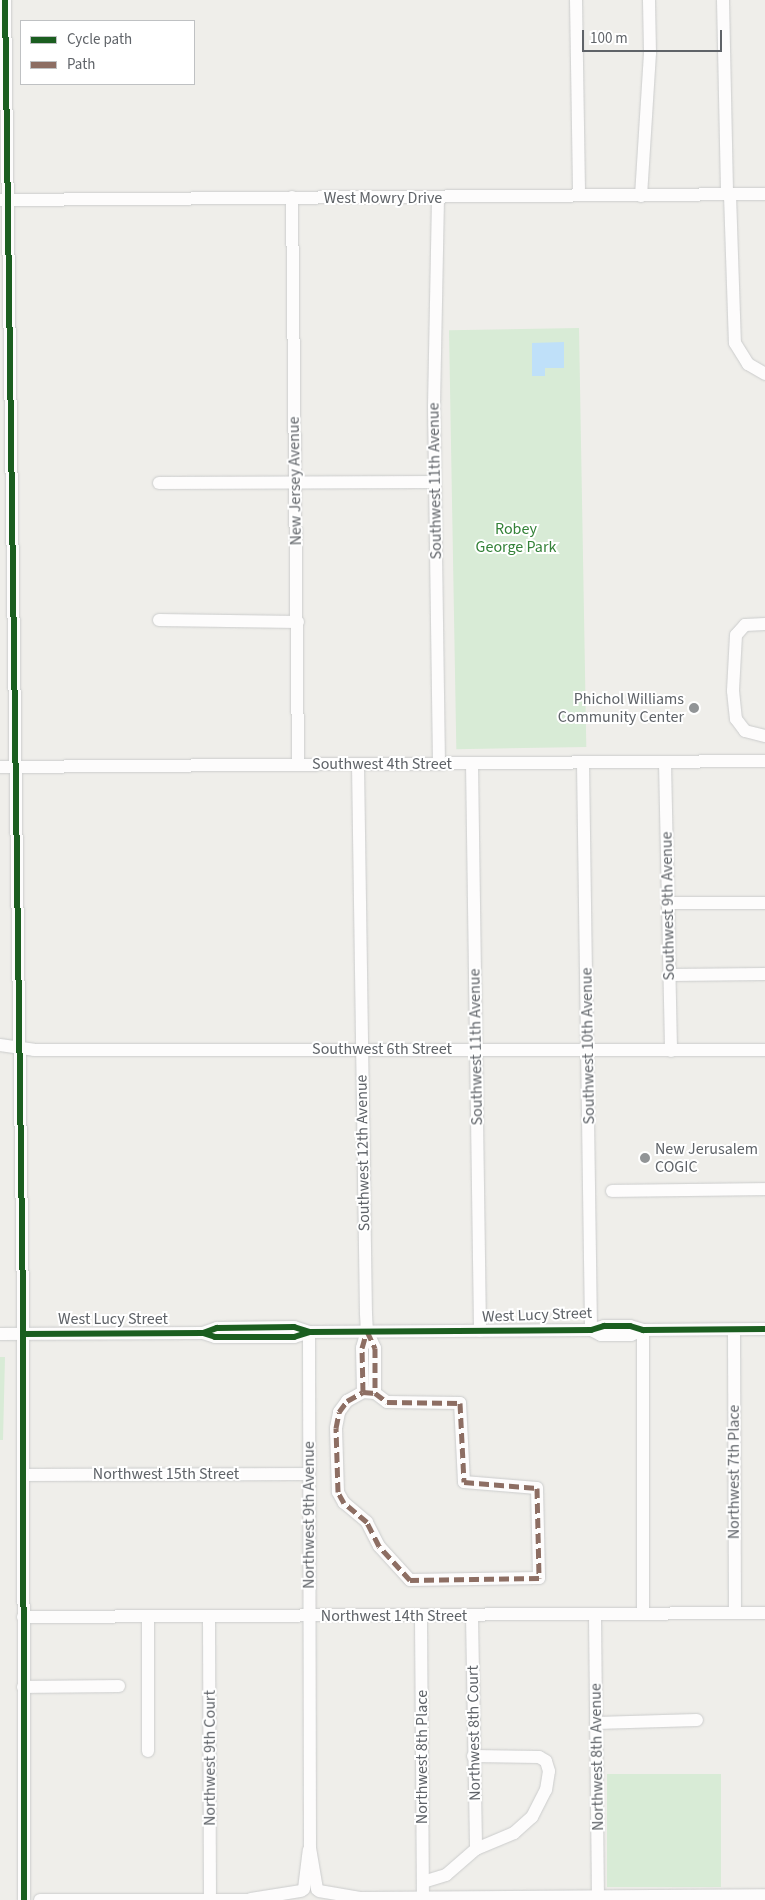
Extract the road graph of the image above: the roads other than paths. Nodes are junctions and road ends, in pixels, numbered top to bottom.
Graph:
1 (5, 0) edge
2 (576, 0) edge
3 (648, 0) edge
4 (724, 0) edge
5 (765, 194) edge
6 (579, 195) junction
7 (728, 195) junction
8 (641, 196) junction
9 (292, 198) junction
10 (438, 198) junction
11 (4, 200) edge
12 (765, 374) edge
13 (296, 481) junction
14 (435, 482) junction
15 (159, 483) dead end
16 (159, 620) dead end
17 (298, 622) junction
18 (765, 624) edge
19 (765, 736) edge
20 (665, 762) junction
21 (765, 762) edge
22 (583, 763) junction
23 (298, 764) junction
24 (358, 764) junction
25 (439, 764) junction
26 (472, 764) junction
27 (0, 767) edge
28 (15, 767) junction
29 (669, 903) junction
30 (765, 903) edge
31 (765, 974) edge
32 (670, 975) junction
33 (0, 1045) edge
34 (19, 1048) junction
35 (362, 1049) junction
36 (476, 1050) junction
37 (765, 1050) edge
38 (588, 1051) junction
39 (671, 1051) junction
40 (765, 1189) edge
41 (612, 1191) dead end
42 (765, 1329) edge
43 (591, 1330) junction
44 (643, 1330) junction
45 (734, 1330) junction
46 (367, 1331) junction
47 (480, 1331) junction
48 (309, 1332) junction
49 (0, 1334) edge
50 (23, 1334) junction
51 (369, 1392) junction
52 (309, 1474) junction
53 (23, 1475) junction
54 (735, 1613) junction
55 (765, 1613) edge
56 (643, 1614) junction
57 (310, 1615) junction
58 (595, 1615) junction
59 (472, 1616) junction
60 (23, 1617) junction
61 (148, 1617) junction
62 (209, 1617) junction
63 (421, 1617) junction
64 (119, 1686) dead end
65 (24, 1687) junction
66 (697, 1720) dead end
67 (596, 1722) junction
68 (148, 1751) dead end
69 (473, 1756) junction
70 (310, 1848) junction
71 (476, 1849) junction
72 (423, 1882) junction
73 (301, 1893) edge
74 (320, 1893) edge
75 (765, 1895) edge
76 (423, 1898) junction
77 (210, 1899) edge
78 (253, 1899) edge
79 (359, 1899) edge
80 (598, 1899) edge
81 (24, 1900) edge
82 (40, 1900) edge

1 - 11 street
2 - 6 street
3 - 8 street
4 - 7 street
5 - 7 street, West Mowry Drive
6 - 8 street, West Mowry Drive
6 - 10 street, West Mowry Drive
7 - 8 street, West Mowry Drive
7 - 12 street
9 - 10 street, West Mowry Drive
9 - 11 street, West Mowry Drive
9 - 13 street, New Jersey Avenue
10 - 14 street, Southwest 11th Avenue
11 - 28 street
13 - 14 street
13 - 15 street
13 - 17 street, New Jersey Avenue
14 - 25 street, Southwest 11th Avenue
16 - 17 street
17 - 23 street, New Jersey Avenue
18 - 19 street
20 - 21 street, Southwest 4th Street
20 - 22 street, Southwest 4th Street
20 - 29 street, Southwest 9th Avenue
22 - 26 street, Southwest 4th Street
22 - 38 street, Southwest 10th Avenue
23 - 24 street, Southwest 4th Street
23 - 28 street, Southwest 4th Street
24 - 25 street, Southwest 4th Street
24 - 35 street, Southwest 12th Avenue
25 - 26 street, Southwest 4th Street
26 - 36 street, Southwest 11th Avenue
27 - 28 street, Southwest 4th Street
28 - 34 street
29 - 30 street
29 - 32 street, Southwest 9th Avenue
31 - 32 street
32 - 39 street, Southwest 9th Avenue
33 - 34 street, Southwest 6th Street
34 - 35 street, Southwest 6th Street
34 - 50 street
35 - 36 street, Southwest 6th Street
35 - 46 street, Southwest 12th Avenue
36 - 38 street, Southwest 6th Street
36 - 47 street, Southwest 11th Avenue
37 - 39 street, Southwest 6th Street
38 - 39 street, Southwest 6th Street
38 - 43 street, Southwest 10th Avenue
40 - 41 street
42 - 45 street, West Lucy Street
43 - 44 street, West Lucy Street
43 - 47 street, West Lucy Street
44 - 45 street, West Lucy Street
44 - 56 street
45 - 54 street, Northwest 7th Place
46 - 47 street, West Lucy Street
46 - 48 street, West Lucy Street
46 - 51 street, Southwest 12th Avenue
48 - 50 street, West Lucy Street
48 - 52 street, Northwest 9th Avenue
49 - 50 street, West Lucy Street
50 - 53 street
51 - 51 street
52 - 53 street, Northwest 15th Street
52 - 57 street, Northwest 9th Avenue
53 - 60 street
54 - 55 street, Northwest 14th Street
54 - 56 street, Northwest 14th Street
56 - 58 street, Northwest 14th Street
57 - 62 street, Northwest 14th Street
57 - 63 street, Northwest 14th Street
57 - 70 street, Northwest 9th Avenue
58 - 59 street, Northwest 14th Street
58 - 67 street, Northwest 8th Avenue
59 - 63 street, Northwest 14th Street
59 - 69 street, Northwest 8th Court
60 - 61 street, Northwest 14th Street
60 - 65 street
61 - 62 street, Northwest 14th Street
61 - 68 street
62 - 77 street, Northwest 9th Court
63 - 72 street, Northwest 8th Place
64 - 65 street
65 - 81 street
66 - 67 street
67 - 80 street, Northwest 8th Avenue
69 - 71 street, Northwest 8th Court
69 - 71 street
70 - 73 street, Northwest 9th Avenue
70 - 74 street, Northwest 9th Avenue
71 - 72 street
72 - 76 street, Northwest 8th Place
73 - 74 street
73 - 78 street
74 - 79 street
75 - 80 street
76 - 79 street
76 - 80 street
77 - 78 street
77 - 82 street

